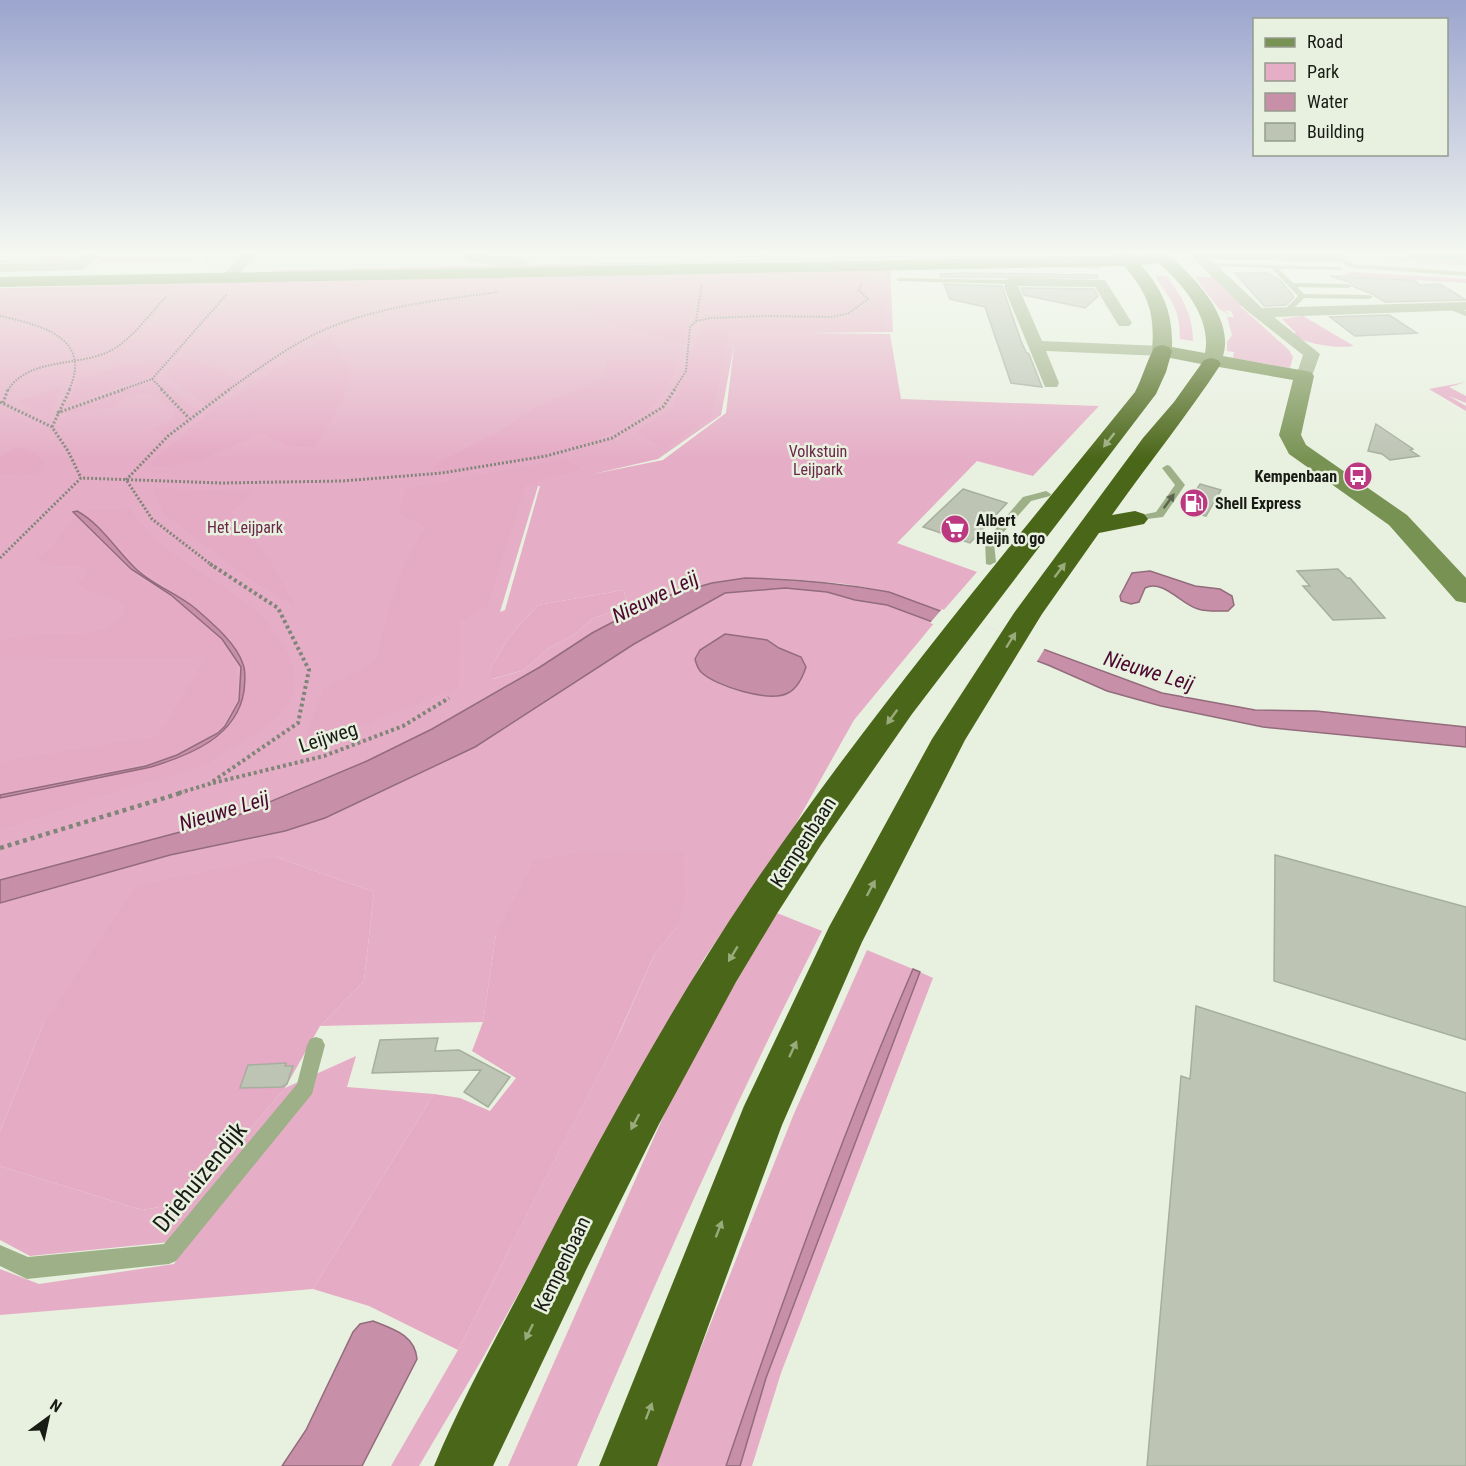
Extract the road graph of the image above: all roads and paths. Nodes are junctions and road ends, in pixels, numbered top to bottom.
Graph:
1 (24, 322) edge
2 (139, 322) edge
3 (197, 322) edge
4 (345, 322) edge
5 (695, 322) edge
6 (1027, 322) edge
7 (1162, 322) edge
8 (1210, 322) edge
9 (1271, 322) edge
10 (1037, 346) junction
11 (1162, 351) junction
12 (77, 359) junction
13 (1213, 361) junction
14 (152, 379) junction
15 (1303, 379) junction
16 (1051, 383) dead end
17 (1, 403) edge
18 (57, 413) junction
19 (189, 418) junction
20 (52, 427) junction
21 (1151, 443) junction
22 (1167, 468) joint
23 (81, 478) junction
24 (126, 480) junction
25 (1072, 486) junction
26 (1046, 494) joint
27 (1136, 519) joint
28 (1092, 526) junction
29 (0, 558) edge
30 (988, 582) junction
31 (1466, 595) edge
32 (449, 698) dead end
33 (209, 784) junction
34 (0, 848) edge
35 (316, 1045) dead end
36 (0, 1255) edge
37 (463, 1466) edge
38 (628, 1466) edge

1 - 12 path
2 - 12 path
3 - 14 path
4 - 19 path
5 - 24 path
6 - 10 street
7 - 11 main road, Kempenbaan
8 - 13 main road
9 - 15 street
10 - 11 street
10 - 16 street
11 - 13 main road
11 -> 25 highway, Kempenbaan
12 - 17 path
12 - 18 path
13 - 15 main road
13 - 21 highway
14 - 18 path
14 - 19 path
15 - 31 main road
17 - 20 path
18 - 20 path
19 - 24 path
20 - 23 path
21 - 22 highway
21 - 28 highway
27 -> 22 lane
23 - 24 path
23 - 29 path
24 - 33 path
25 - 26 highway
25 - 30 highway, Kempenbaan
26 - 30 lane, Kempenbaan
27 - 28 highway
38 -> 28 highway
30 -> 37 highway, Kempenbaan
32 - 33 path, Leijweg
33 - 34 path
35 - 36 lane, Driehuizendijk

